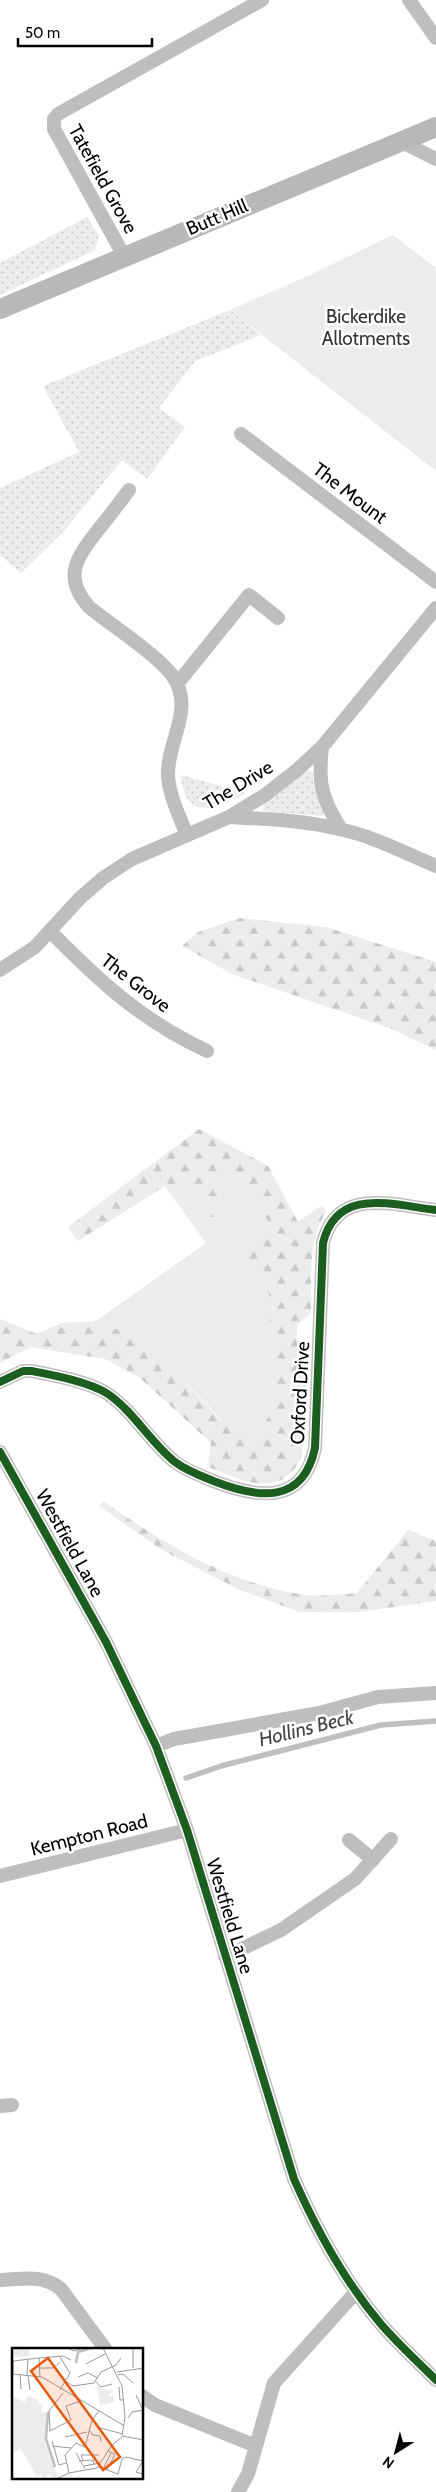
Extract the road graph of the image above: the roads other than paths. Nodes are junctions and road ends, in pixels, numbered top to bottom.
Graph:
1 (262, 0) edge
2 (409, 0) edge
3 (436, 38) edge
4 (436, 127) edge
5 (402, 142) junction
6 (436, 159) edge
7 (124, 256) junction
8 (0, 309) edge
9 (241, 434) dead end
10 (130, 490) dead end
11 (436, 582) edge
12 (436, 608) edge
13 (278, 618) dead end
14 (177, 684) junction
15 (322, 747) junction
16 (229, 816) junction
17 (341, 829) junction
18 (186, 833) junction
19 (436, 866) edge
20 (50, 931) junction
21 (0, 970) edge
22 (207, 1051) dead end
23 (436, 1210) edge
24 (0, 1382) edge
25 (0, 1452) edge
26 (436, 1693) edge
27 (156, 1746) junction
28 (187, 1830) junction
29 (391, 1839) dead end
30 (349, 1840) dead end
31 (374, 1860) junction
32 (0, 1876) edge
33 (225, 1957) junction
34 (0, 2280) edge
35 (356, 2292) junction
36 (105, 2348) edge
37 (436, 2380) edge
38 (144, 2397) edge
39 (256, 2446) junction
40 (238, 2492) edge

1 - 7 street, Tatefield Grove
2 - 3 street
4 - 5 street, Butt Hill
5 - 6 street
5 - 7 street, Butt Hill
7 - 8 street, Butt Hill
9 - 11 street, The Mount
10 - 14 street
12 - 15 street, The Drive
13 - 14 street
14 - 18 street
15 - 16 street, The Drive
15 - 17 street
16 - 17 street
16 - 18 street, The Drive
17 - 19 street
18 - 20 street, The Drive
20 - 21 street, The Drive
20 - 22 street, The Grove
23 - 24 street, Oxford Drive
25 - 27 street, Westfield Lane
26 - 27 street
27 - 28 street, Westfield Lane
28 - 32 street, Kempton Road
28 - 33 street, Westfield Lane
29 - 31 street
30 - 31 street
31 - 33 street
33 - 35 street, Westfield Lane
34 - 36 street
35 - 37 street, Westfield Lane
35 - 39 street
38 - 39 street
39 - 40 street

